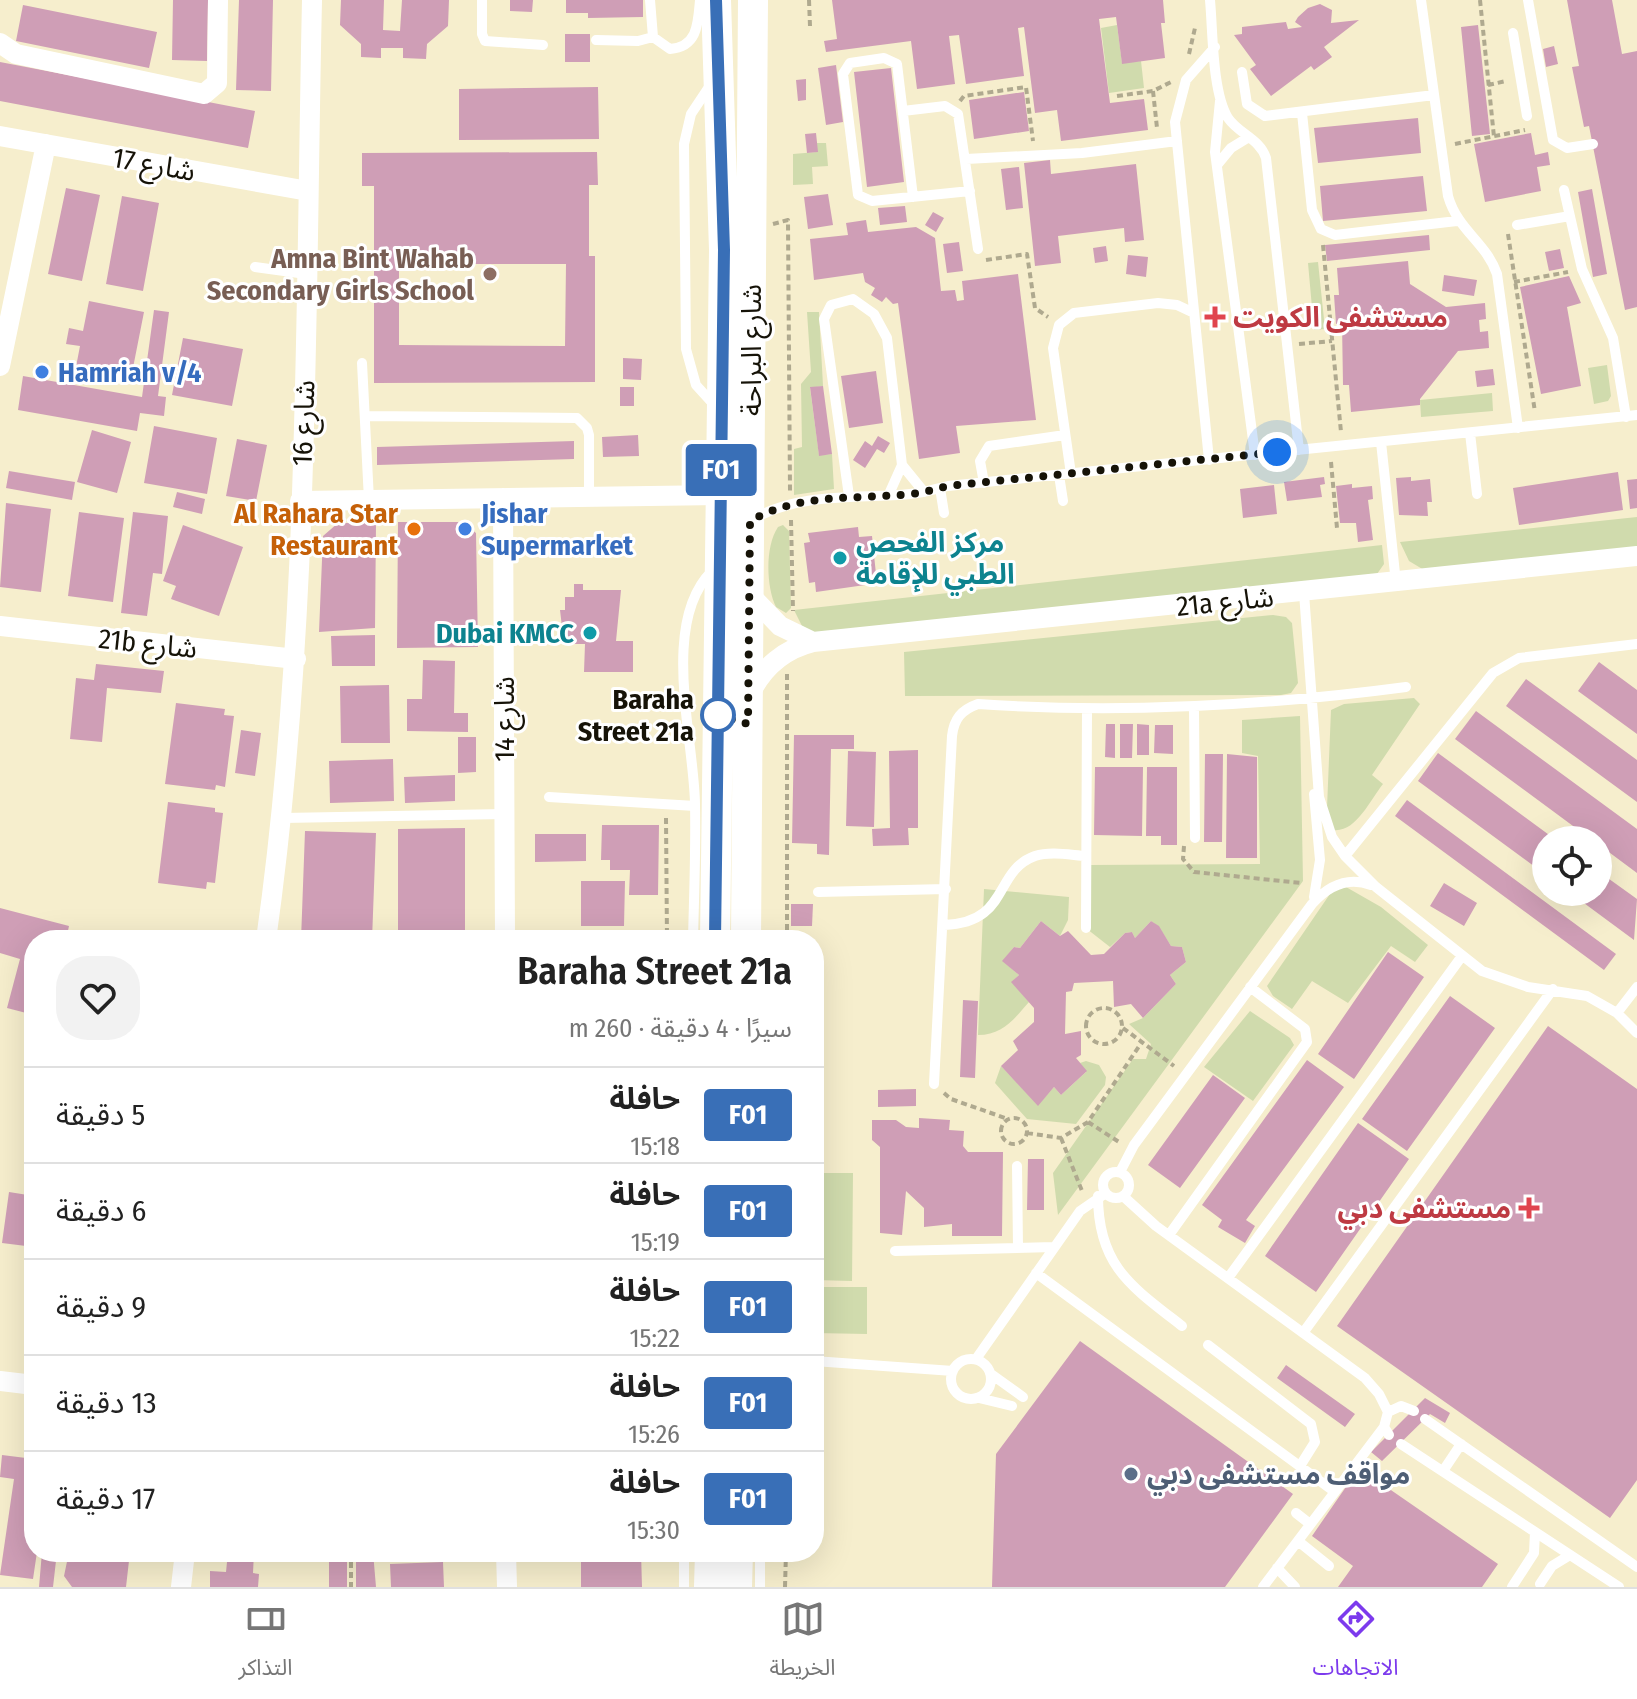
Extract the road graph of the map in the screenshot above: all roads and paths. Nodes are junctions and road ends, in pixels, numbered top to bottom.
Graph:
1 (218, 0) edge
2 (312, 0) edge
3 (482, 0) edge
4 (650, 0) edge
5 (700, 0) edge
6 (716, 0) edge
7 (753, 0) edge
8 (766, 0) edge
9 (809, 0) edge
10 (1210, 0) edge
11 (1421, 0) edge
12 (1480, 0) edge
13 (1528, 0) edge
14 (1196, 21) dead end
15 (810, 26) dead end
16 (1513, 33) dead end
17 (653, 37) junction
18 (596, 40) dead end
19 (0, 43) edge
20 (543, 45) dead end
21 (1215, 47) junction
22 (754, 48) junction
23 (1187, 57) dead end
24 (1242, 72) dead end
25 (1541, 73) junction
26 (1178, 75) dead end
27 (1520, 78) junction
28 (1153, 91) junction
29 (1434, 95) junction
30 (1117, 96) dead end
31 (1221, 99) junction
32 (954, 110) junction
33 (903, 111) junction
34 (1176, 111) junction
35 (1302, 113) junction
36 (1527, 116) dead end
37 (1156, 117) junction
38 (1550, 126) junction
39 (0, 136) edge
40 (1249, 137) junction
41 (1494, 137) junction
42 (1177, 141) junction
43 (46, 144) junction
44 (1158, 144) junction
45 (1593, 144) dead end
46 (1441, 146) junction
47 (1035, 157) junction
48 (966, 159) junction
49 (1217, 165) junction
50 (1564, 190) dead end
51 (308, 191) junction
52 (970, 191) junction
53 (913, 197) junction
54 (771, 209) dead end
55 (1570, 216) junction
56 (1457, 221) junction
57 (1517, 225) joint
58 (1321, 229) junction
59 (978, 249) joint
60 (255, 267) dead end
61 (1582, 269) junction
62 (306, 274) junction
63 (1516, 282) junction
64 (1499, 285) junction
65 (1194, 313) junction
66 (1059, 325) junction
67 (1332, 341) junction
68 (1288, 346) junction
69 (362, 363) dead end
70 (0, 366) edge
71 (365, 416) junction
72 (1631, 416) edge
73 (1537, 426) junction
74 (1518, 428) junction
75 (1470, 433) junction
76 (1065, 435) junction
77 (1381, 442) junction
78 (1343, 446) junction
79 (1329, 447) junction
80 (1299, 450) junction
81 (1255, 455) junction
82 (1209, 460) junction
83 (902, 465) junction
84 (1065, 474) junction
85 (984, 483) junction
86 (940, 488) junction
87 (924, 492) junction
88 (889, 494) junction
89 (1477, 494) dead end
90 (720, 495) junction
91 (849, 496) junction
92 (589, 497) junction
93 (503, 498) junction
94 (369, 500) junction
95 (300, 501) junction
96 (1063, 501) dead end
97 (790, 504) junction
98 (944, 513) dead end
99 (750, 521) junction
100 (1337, 528) dead end
101 (1637, 556) edge
102 (719, 563) junction
103 (1396, 583) junction
104 (1304, 593) junction
105 (749, 594) junction
106 (0, 626) edge
107 (790, 643) junction
108 (1637, 644) edge
109 (296, 659) junction
110 (1406, 687) dead end
111 (749, 697) junction
112 (1312, 699) junction
113 (1194, 708) junction
114 (1087, 709) junction
115 (1317, 776) junction
116 (549, 797) dead end
117 (666, 805) junction
118 (695, 806) junction
119 (504, 814) junction
120 (283, 818) junction
121 (1195, 838) joint
122 (1086, 856) junction
123 (1345, 856) junction
124 (1376, 887) junction
125 (946, 889) junction
126 (1317, 890) junction
127 (818, 892) dead end
128 (1312, 904) junction
129 (944, 925) junction
130 (1086, 928) dead end
131 (267, 930) edge
132 (505, 930) edge
133 (667, 930) edge
134 (693, 930) edge
135 (715, 930) edge
136 (746, 930) edge
137 (787, 930) edge
138 (1462, 956) junction
139 (1250, 987) junction
140 (1637, 987) edge
141 (1553, 989) junction
142 (1617, 1013) junction
143 (1637, 1021) edge
144 (1123, 1027) junction
145 (1637, 1033) edge
146 (1142, 1042) junction
147 (1185, 1075) junction
148 (934, 1084) joint
149 (1008, 1119) junction
150 (1088, 1122) junction
151 (1027, 1133) junction
152 (1061, 1138) junction
153 (1130, 1151) junction
154 (1017, 1166) dead end
155 (1120, 1172) junction
156 (1102, 1195) junction
157 (1123, 1196) junction
158 (1087, 1203) junction
159 (1169, 1235) junction
160 (1054, 1247) junction
161 (1018, 1248) junction
162 (895, 1251) dead end
163 (1036, 1273) junction
164 (1228, 1278) junction
165 (1182, 1326) dead end
166 (1303, 1333) junction
167 (1208, 1345) dead end
168 (976, 1359) junction
169 (824, 1362) edge
170 (953, 1371) junction
171 (991, 1374) junction
172 (0, 1381) edge
173 (24, 1384) edge
174 (1023, 1397) dead end
175 (979, 1398) junction
176 (1012, 1406) dead end
177 (1414, 1411) dead end
178 (1388, 1412) junction
179 (1425, 1419) dead end
180 (1401, 1444) dead end
181 (1461, 1444) junction
182 (1300, 1466) junction
183 (1443, 1471) junction
184 (1335, 1492) junction
185 (1296, 1513) dead end
186 (1310, 1524) junction
187 (1535, 1532) junction
188 (1298, 1541) junction
189 (1570, 1555) junction
190 (184, 1562) edge
191 (351, 1562) edge
192 (506, 1562) edge
193 (684, 1562) edge
194 (710, 1562) edge
195 (738, 1562) edge
196 (760, 1562) edge
197 (786, 1562) edge
198 (1329, 1566) dead end
199 (1637, 1567) edge
200 (1277, 1568) junction
201 (1523, 1571) junction
202 (1542, 1586) edge
203 (181, 1587) edge
204 (351, 1587) edge
205 (507, 1587) edge
206 (684, 1587) edge
207 (709, 1587) edge
208 (737, 1587) edge
209 (760, 1587) edge
210 (785, 1587) edge
211 (1263, 1587) edge
212 (1295, 1587) edge
213 (1512, 1587) edge
214 (1619, 1587) edge

1 - 19 street
2 - 51 street, شارع 16
3 - 20 lane
4 - 17 lane
5 - 17 lane
6 - 90 street, شارع البراحة
7 - 22 street, شارع البراحة
8 - 22 street
9 - 15 path
10 - 21 lane
11 - 29 lane
12 - 41 path
13 - 25 lane
14 - 23 path
16 - 27 lane
17 - 18 lane
21 - 31 lane
21 - 34 lane
22 - 99 street, شارع البراحة
24 - 35 lane
25 - 27 lane
25 - 38 lane
26 - 28 path
27 - 36 lane
28 - 30 path
28 - 37 path
29 - 35 lane
29 - 46 lane
31 - 40 lane
31 - 49 lane
32 - 33 lane
32 - 47 path
32 - 48 lane
33 - 53 lane
33 - 53 lane
34 - 37 path
34 - 42 lane
35 - 58 lane
37 - 44 path
38 - 41 path
38 - 45 lane
39 - 43 street, شارع 17
40 - 49 lane
40 - 68 lane
41 - 46 path
42 - 44 lane
42 - 65 lane
43 - 51 street, شارع 17
43 - 70 street
44 - 47 lane
46 - 56 lane
47 - 48 lane
48 - 52 lane
49 - 81 lane
50 - 55 lane
51 - 62 street, شارع 16
52 - 53 lane
52 - 59 lane
54 - 97 path
55 - 57 lane
55 - 61 lane
56 - 58 lane
56 - 64 lane
57 - 63 path
58 - 67 path
59 - 66 path
60 - 62 lane
61 - 63 path
61 - 72 lane
62 - 95 street, شارع 16
63 - 64 path
63 - 73 path
64 - 74 lane
65 - 66 lane
65 - 82 lane
66 - 76 lane
67 - 68 path
67 - 78 path
68 - 80 lane
69 - 71 lane
71 - 92 lane
71 - 94 lane
72 - 73 lane
73 - 74 lane
74 - 75 lane
75 - 77 lane
75 - 89 lane
76 - 84 lane
76 - 85 lane
77 - 78 lane
77 - 103 lane
78 - 79 lane
79 - 80 lane
79 - 100 path
80 - 81 lane
81 - 82 lane
82 - 84 lane
83 - 87 lane
83 - 88 lane
83 - 91 lane
84 - 85 lane
84 - 96 lane
85 - 86 lane
86 - 87 lane
86 - 98 lane
87 - 88 lane
88 - 91 lane
90 - 92 street
90 - 102 street, شارع البراحة
91 - 97 lane
92 - 93 street
93 - 94 street
93 - 119 street, شارع 14
94 - 95 street
95 - 109 street, شارع 16
97 - 99 lane
97 - 107 path
99 - 105 street, شارع البراحة
101 - 103 street, 21a شارع
102 - 118 lane
102 - 135 street, شارع البراحة
103 - 104 street, 21a شارع
104 - 107 street, 21a شارع
104 - 112 lane
105 - 107 street, 21a شارع
105 - 111 street, شارع البراحة
106 - 109 street, 21b شارع
107 - 111 street
107 - 137 path
108 - 123 lane
109 - 120 street, شارع 16
110 - 112 lane
111 - 136 street, شارع البراحة
112 - 113 lane
112 - 115 lane
113 - 114 lane
113 - 121 lane
114 - 122 lane
114 - 125 lane
115 - 123 lane
115 - 126 lane
116 - 117 lane
117 - 118 lane
117 - 133 path
118 - 134 lane
119 - 120 lane
119 - 132 street, شارع 14
120 - 131 street, شارع 16
121 - 126 path
122 - 129 lane
122 - 130 lane
123 - 124 lane
124 - 128 lane
124 - 138 lane
125 - 127 lane
125 - 129 lane
126 - 128 lane
128 - 139 lane
129 - 148 lane
138 - 141 lane
138 - 164 lane
139 - 147 lane
139 - 159 lane
140 - 142 lane
141 - 142 lane
141 - 166 lane
142 - 143 lane
142 - 145 lane
144 - 144 path
144 - 146 path
146 - 147 path
146 - 150 path
147 - 153 lane
148 - 149 path
149 - 151 path
149 - 151 path
150 - 152 path
150 - 153 path
151 - 152 path
152 - 158 path
153 - 155 lane
154 - 161 lane
155 - 156 lane
155 - 157 lane
156 - 157 lane
156 - 158 lane
156 - 165 lane
157 - 159 lane
158 - 160 lane
159 - 164 lane
160 - 161 lane
160 - 163 lane
161 - 162 lane
163 - 168 lane
163 - 182 lane
164 - 166 lane
166 - 178 lane
167 - 182 lane
168 - 170 lane
168 - 171 lane
169 - 170 lane
170 - 175 lane
171 - 174 lane
171 - 175 lane
172 - 173 street
175 - 176 lane
177 - 178 lane
178 - 184 lane
179 - 181 lane
180 - 183 lane
181 - 183 lane
181 - 199 lane
182 - 184 lane
183 - 187 lane
184 - 186 lane
185 - 186 lane
186 - 188 lane
187 - 189 lane
187 - 201 lane
188 - 198 lane
188 - 200 lane
189 - 202 lane
189 - 214 lane
190 - 203 street
191 - 204 path
192 - 205 street
193 - 206 lane
194 - 207 street
195 - 208 street
196 - 209 lane
197 - 210 path
200 - 211 lane
200 - 212 lane
201 - 202 lane
201 - 213 lane

